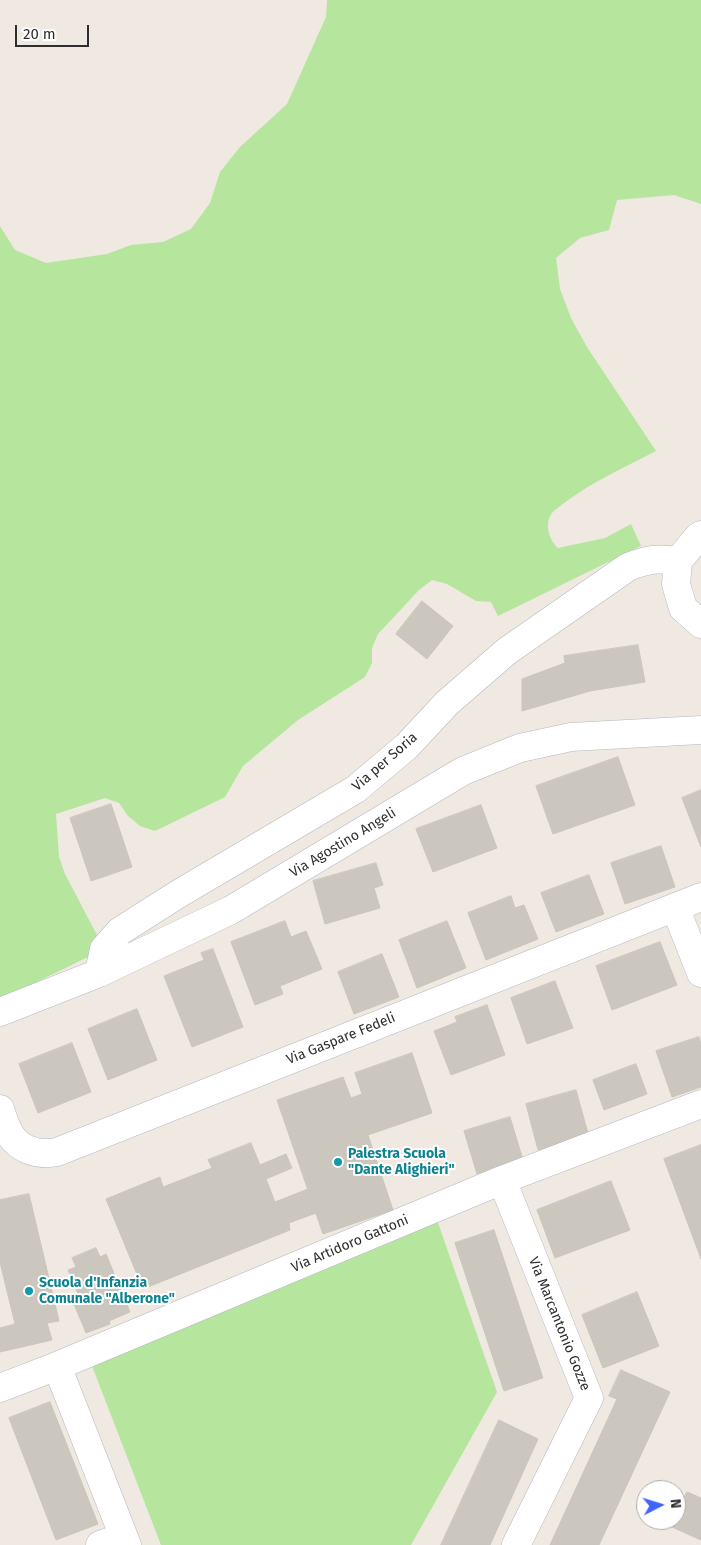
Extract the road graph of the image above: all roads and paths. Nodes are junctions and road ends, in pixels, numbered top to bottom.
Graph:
1 (701, 535) edge
2 (678, 561) junction
3 (701, 624) edge
4 (701, 730) edge
5 (701, 896) edge
6 (676, 906) junction
7 (99, 973) junction
8 (701, 973) edge
9 (0, 1012) edge
10 (701, 1104) edge
11 (0, 1109) edge
12 (502, 1180) junction
13 (57, 1366) junction
14 (0, 1388) edge
15 (117, 1542) edge
16 (516, 1545) edge

1 - 2 street
2 - 3 street
2 - 7 street, Via per Soria
4 - 7 street, Via Agostino Angeli
5 - 6 street, Via Gaspare Fedeli
6 - 8 street
6 - 11 street, Via Gaspare Fedeli
7 - 9 street, Via Agostino Angeli
10 - 12 street, Via Artidoro Gattoni
12 - 13 street, Via Artidoro Gattoni
12 - 16 street, Via Marcantonio Gozze
13 - 14 street, Via Artidoro Gattoni
13 - 15 street

